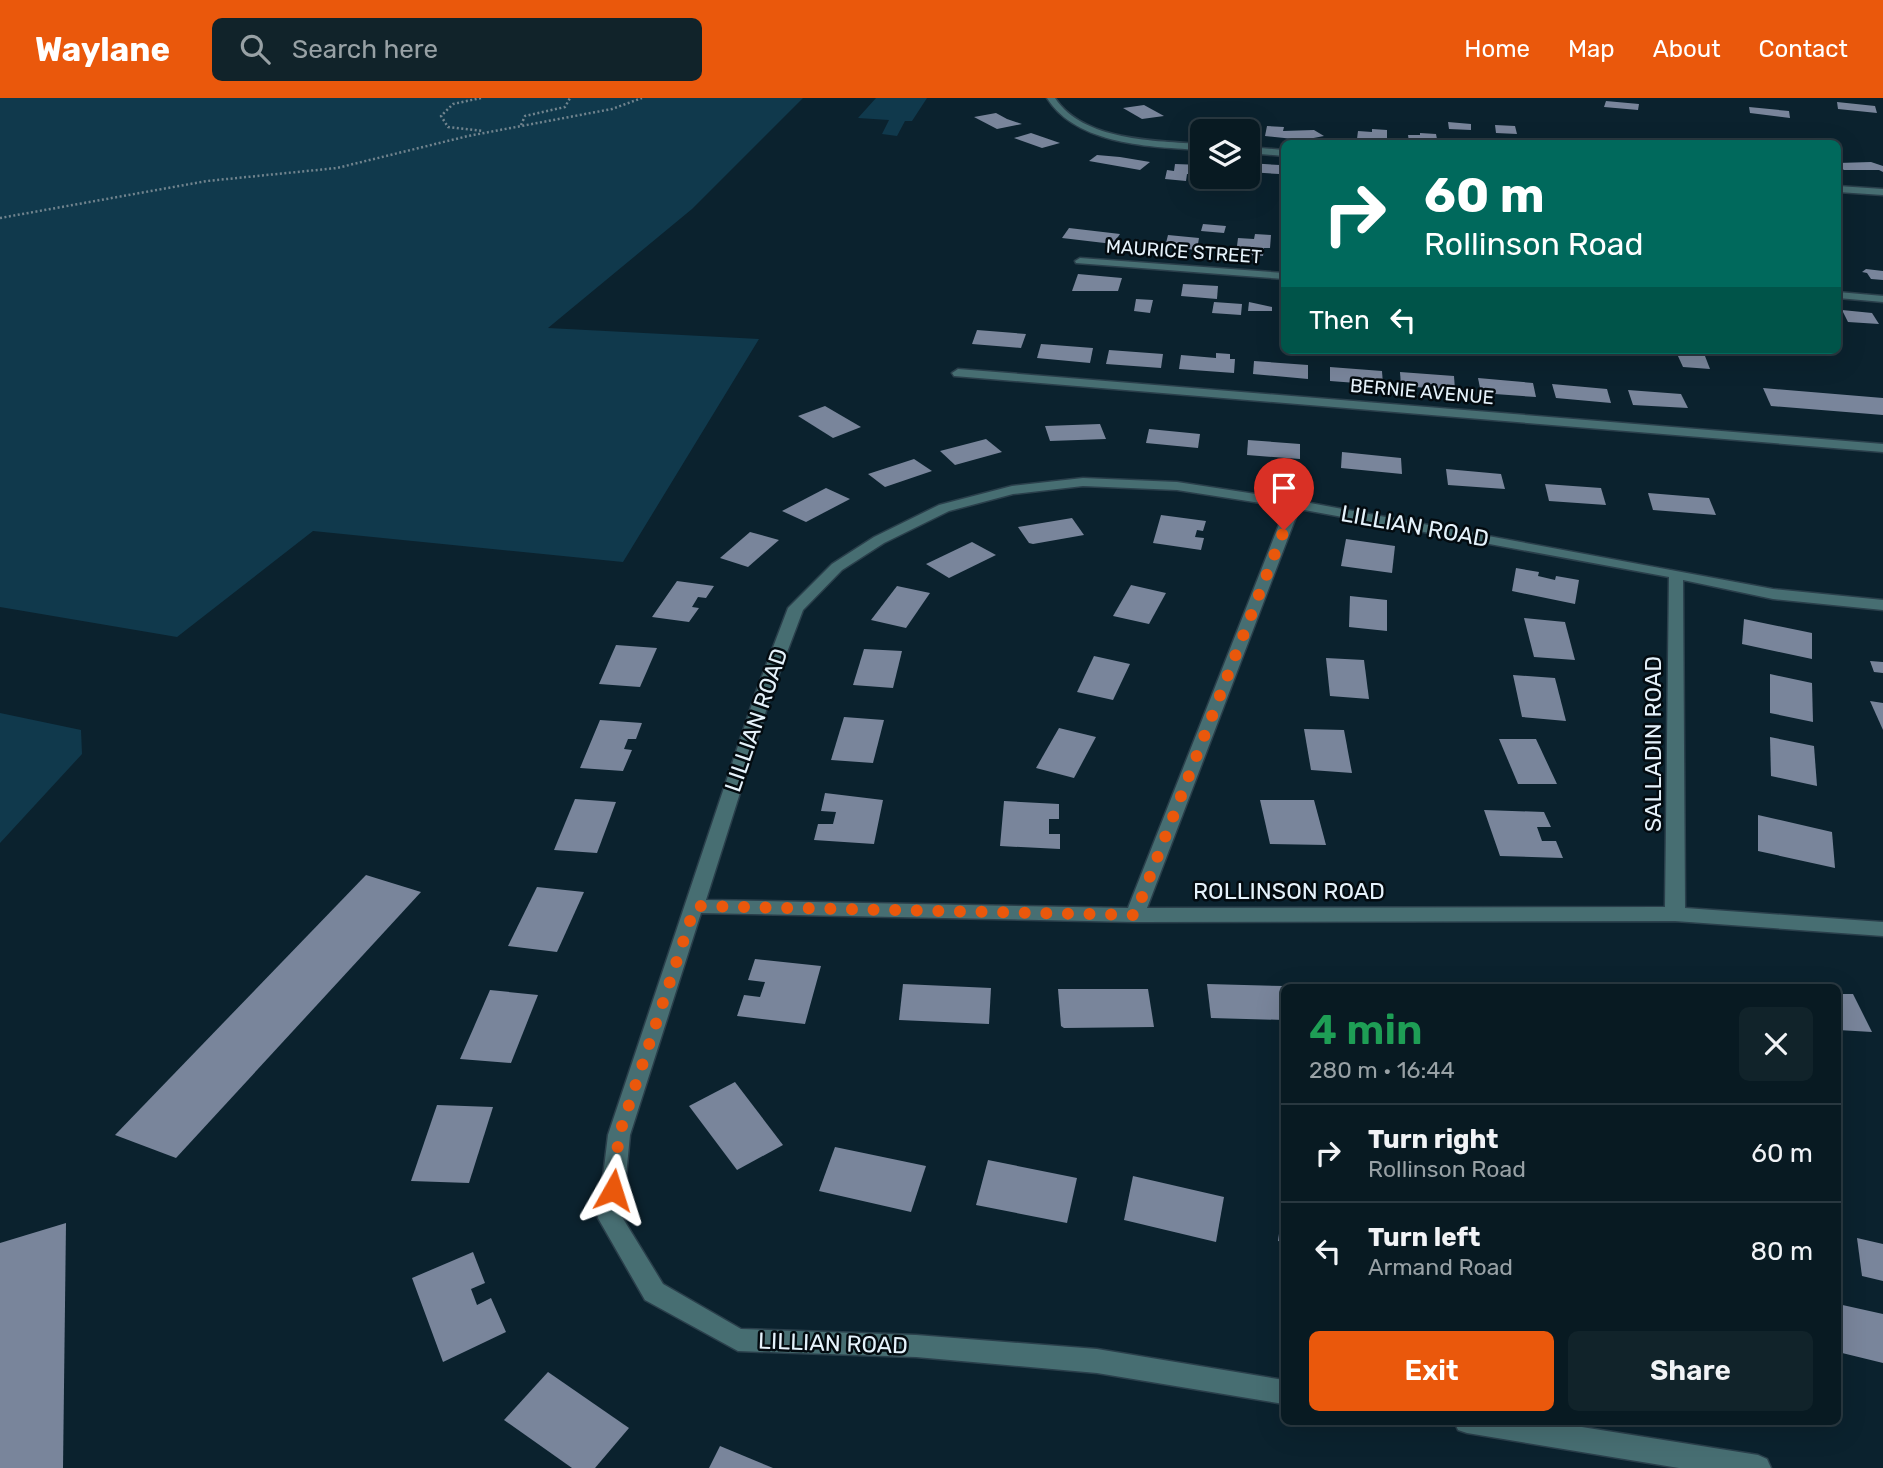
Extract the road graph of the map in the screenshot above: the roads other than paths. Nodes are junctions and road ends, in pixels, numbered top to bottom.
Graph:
1 (1051, 98) edge
2 (1190, 146) edge
3 (1260, 151) edge
4 (1281, 153) edge
5 (1841, 189) edge
6 (1883, 192) edge
7 (1080, 261) dead end
8 (1281, 276) edge
9 (1841, 295) edge
10 (1883, 299) edge
11 (958, 373) dead end
12 (1883, 448) edge
13 (1294, 504) junction
14 (1676, 574) junction
15 (1883, 605) edge
16 (695, 906) junction
17 (1675, 914) junction
18 (1135, 915) junction
19 (1883, 929) edge
20 (1281, 1391) edge
21 (1492, 1425) edge
22 (1758, 1468) edge

1 - 2 street
3 - 4 street
5 - 6 street
7 - 8 street, MAURICE STREET
9 - 10 street
11 - 12 street, BERNIE AVENUE
13 - 14 street, LILLIAN ROAD
13 - 16 street, LILLIAN ROAD
13 - 18 street
14 - 15 street, LILLIAN ROAD
14 - 17 street, SALLADIN ROAD
16 - 18 street, ROLLINSON ROAD
16 - 20 street, LILLIAN ROAD
17 - 18 street, ROLLINSON ROAD
17 - 19 street, ROLLINSON ROAD
21 - 22 street

